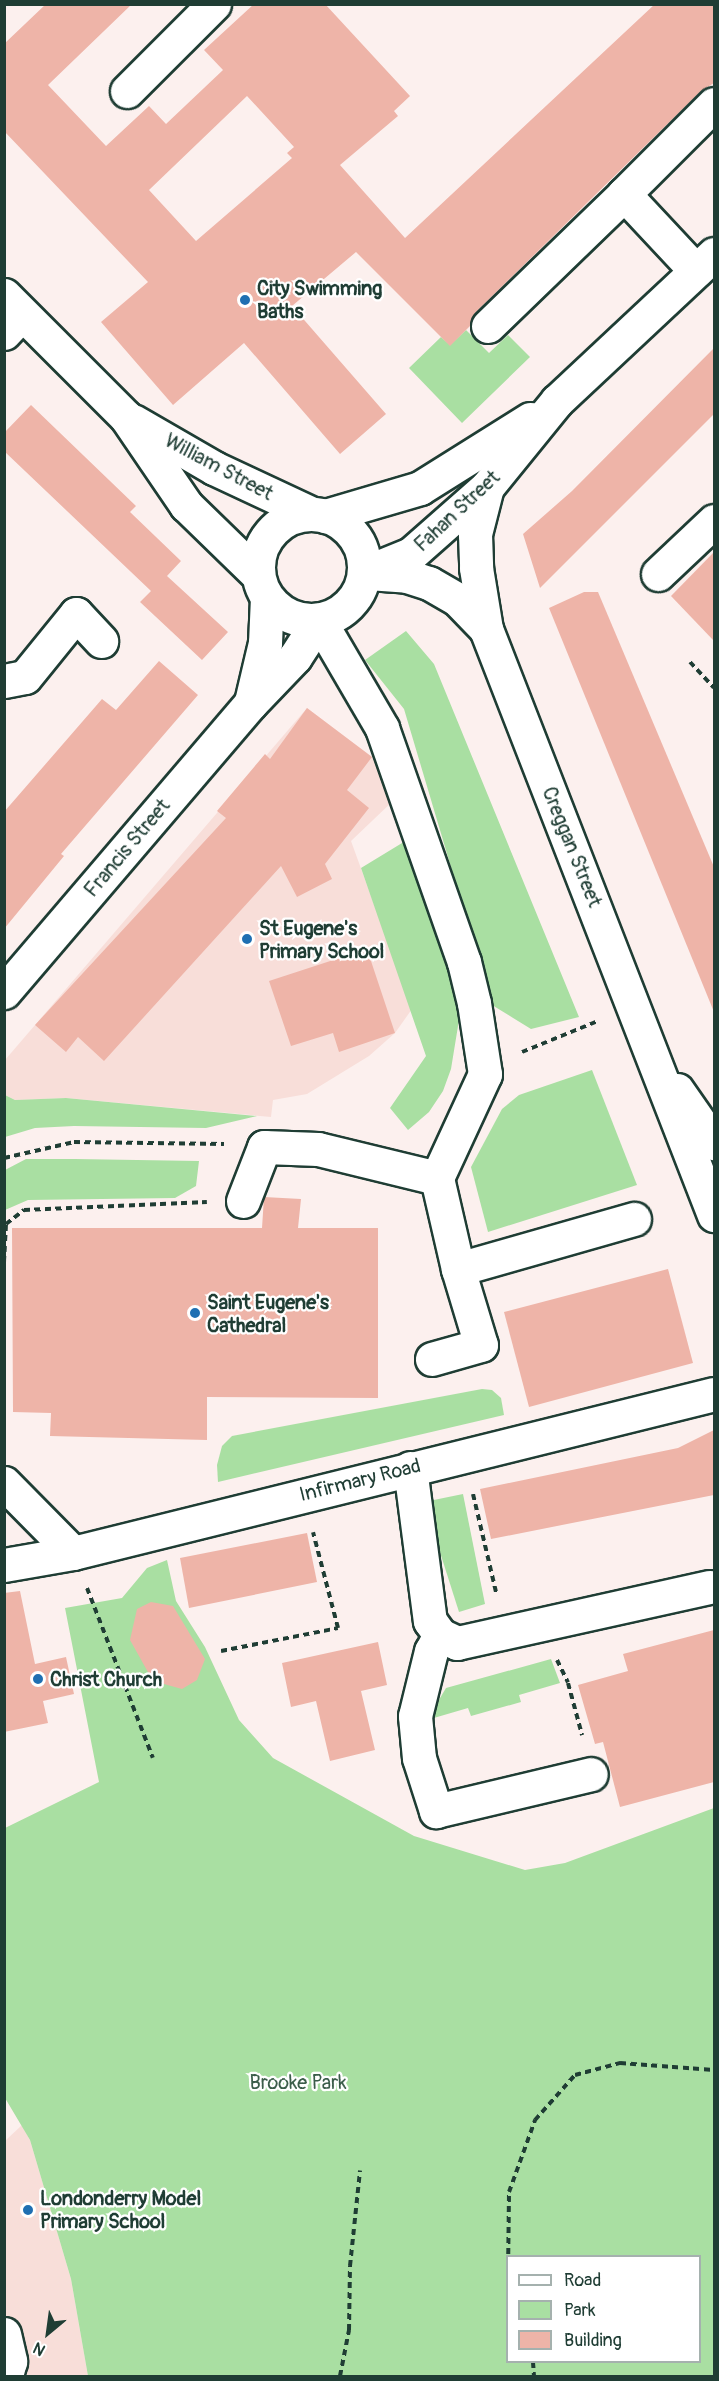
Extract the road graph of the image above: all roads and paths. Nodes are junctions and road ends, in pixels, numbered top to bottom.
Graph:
1 (214, 4) edge
2 (127, 91) dead end
3 (714, 104) edge
4 (624, 194) junction
5 (705, 262) edge
6 (10, 314) edge
7 (488, 326) dead end
8 (557, 401) junction
9 (126, 417) junction
10 (487, 488) junction
11 (318, 515) junction
12 (714, 521) edge
13 (364, 573) junction
14 (658, 574) dead end
15 (263, 587) junction
16 (319, 620) junction
17 (486, 629) junction
18 (101, 641) dead end
19 (690, 662) dead end
20 (4, 681) edge
21 (714, 688) edge
22 (250, 704) junction
23 (4, 992) edge
24 (635, 1006) junction
25 (658, 1064) junction
26 (485, 1074) junction
27 (714, 1143) edge
28 (264, 1147) junction
29 (4, 1158) edge
30 (437, 1178) junction
31 (243, 1201) joint
32 (714, 1215) edge
33 (634, 1219) dead end
34 (4, 1262) edge
35 (458, 1269) junction
36 (432, 1359) dead end
37 (714, 1394) edge
38 (464, 1455) junction
39 (410, 1468) junction
40 (4, 1483) edge
41 (303, 1494) junction
42 (73, 1553) junction
43 (4, 1564) edge
44 (710, 1587) dead end
45 (505, 1590) dead end
46 (440, 1635) junction
47 (221, 1651) dead end
48 (153, 1758) dead end
49 (591, 1774) dead end
50 (714, 2070) edge
51 (360, 2171) dead end
52 (507, 2255) edge
53 (4, 2334) edge
54 (6, 2376) edge
55 (340, 2376) edge

1 - 2 main road
3 - 4 main road
4 - 5 main road
4 - 7 main road
5 - 8 main road, Fahan Street
6 - 9 main road, William Street
8 - 10 main road, Fahan Street
8 - 11 main road, Fahan Street
9 - 11 main road, William Street
9 - 15 main road, William Street
10 - 13 main road, Fahan Street
10 - 17 main road, Creggan Street
11 - 13 main road
11 - 15 main road
12 - 14 main road
13 - 16 main road
13 - 17 main road, Creggan Street
15 - 16 main road
15 - 22 main road, Francis Street
16 - 22 main road, Francis Street
16 - 26 main road
17 - 24 main road, Creggan Street
18 - 20 main road
19 - 21 path
22 - 23 main road, Francis Street
24 - 25 main road, Creggan Street
24 - 26 path
25 - 27 main road, Creggan Street
25 - 32 main road, Creggan Street
26 - 30 main road
28 - 29 path
28 - 30 main road
28 - 31 main road
30 - 35 main road
31 - 34 path
33 - 35 main road
35 - 36 main road
37 - 38 main road, Infirmary Road
38 - 39 main road, Infirmary Road
38 - 45 path
39 - 41 main road, Infirmary Road
39 - 46 main road
40 - 42 main road
41 - 42 main road, Infirmary Road
41 - 47 path
42 - 43 main road, Infirmary Road
42 - 48 path
44 - 46 main road
46 - 49 main road
50 - 52 path
51 - 55 path
53 - 54 main road

